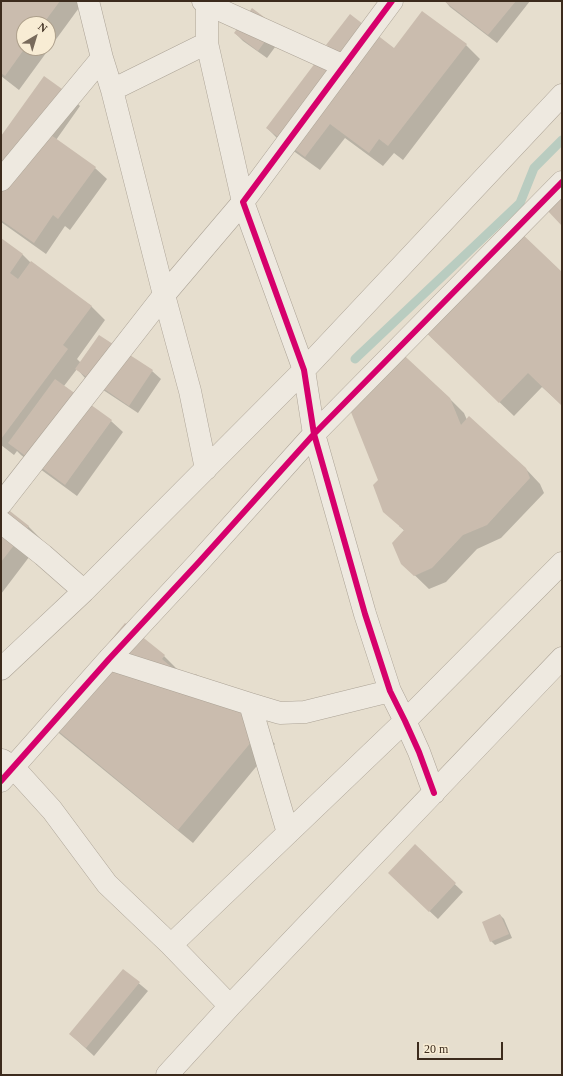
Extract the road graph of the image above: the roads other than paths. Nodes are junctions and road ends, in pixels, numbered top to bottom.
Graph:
1 (88, 1) edge
2 (392, 1) edge
3 (206, 2) edge
4 (207, 43) junction
5 (102, 58) junction
6 (344, 66) junction
7 (112, 90) junction
8 (562, 95) edge
9 (1, 180) edge
10 (562, 182) edge
11 (244, 202) junction
12 (164, 295) junction
13 (304, 370) junction
14 (314, 434) junction
15 (206, 469) junction
16 (1, 504) edge
17 (1, 522) edge
18 (562, 563) edge
19 (84, 591) junction
20 (562, 658) edge
21 (109, 659) junction
22 (1, 669) edge
23 (390, 691) junction
24 (250, 704) junction
25 (405, 721) junction
26 (5, 769) edge
27 (434, 793) junction
28 (288, 833) junction
29 (171, 945) junction
30 (230, 1006) junction
31 (167, 1075) edge

1 - 5 street
2 - 6 street
3 - 4 street
3 - 6 street
4 - 7 street
4 - 11 street
5 - 7 street
5 - 9 street
6 - 11 street
7 - 12 street
8 - 13 street
10 - 14 street
11 - 12 street
11 - 13 street
12 - 15 street
12 - 16 street
13 - 14 street
13 - 15 street
14 - 21 street
14 - 23 street
15 - 19 street
17 - 19 street
18 - 25 street
19 - 22 street
20 - 27 street
21 - 24 street
21 - 26 street
23 - 24 street
23 - 25 street
24 - 28 street
25 - 27 street
25 - 28 street
26 - 29 street
27 - 30 street
28 - 29 street
29 - 30 street
30 - 31 street

